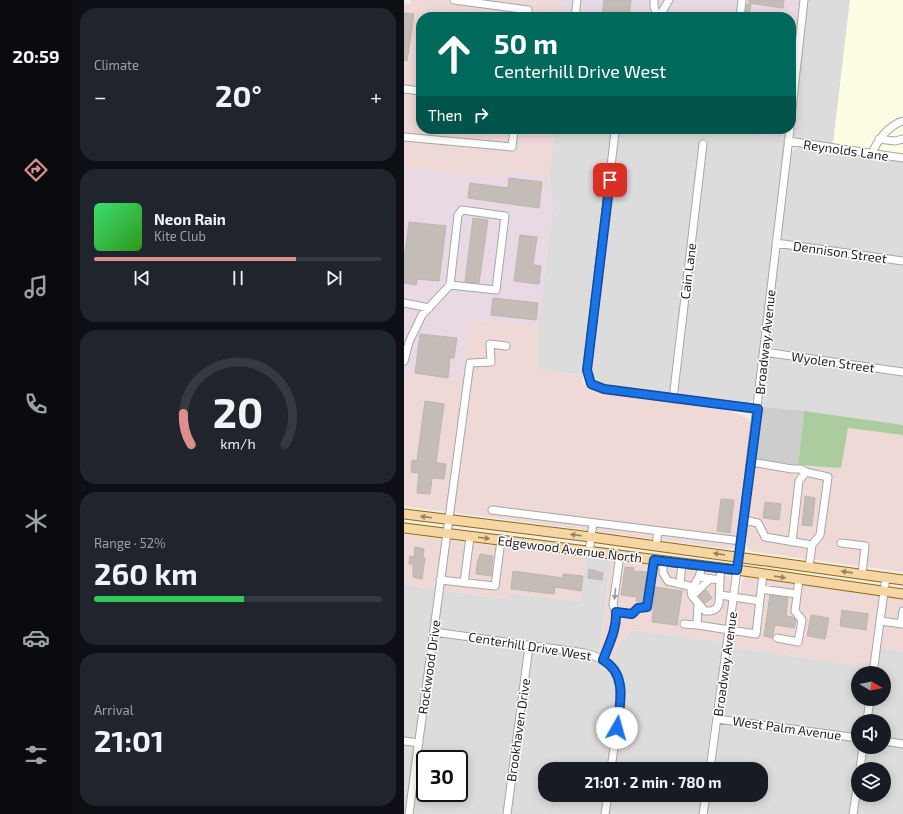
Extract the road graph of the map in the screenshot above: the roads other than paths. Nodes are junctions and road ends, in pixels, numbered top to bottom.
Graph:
1 (454, 0) edge
2 (577, 0) edge
3 (654, 0) edge
4 (669, 0) edge
5 (742, 0) edge
6 (804, 0) edge
7 (528, 12) edge
8 (576, 12) edge
9 (656, 12) edge
10 (661, 12) edge
11 (741, 12) edge
12 (796, 73) edge
13 (404, 89) edge
14 (416, 90) edge
15 (903, 121) edge
16 (513, 134) edge
17 (615, 134) edge
18 (789, 134) edge
19 (404, 137) edge
20 (880, 139) junction
21 (903, 139) edge
22 (788, 141) junction
23 (703, 144) dead end
24 (872, 154) junction
25 (903, 158) edge
26 (776, 243) junction
27 (903, 261) edge
28 (450, 285) junction
29 (404, 303) edge
30 (429, 308) junction
31 (506, 346) dead end
32 (764, 352) junction
33 (404, 361) edge
34 (903, 372) edge
35 (673, 399) junction
36 (758, 409) junction
37 (751, 462) junction
38 (792, 469) junction
39 (806, 472) junction
40 (799, 481) junction
41 (492, 510) dead end
42 (404, 514) edge
43 (529, 515) junction
44 (448, 519) junction
45 (744, 520) junction
46 (593, 523) junction
47 (404, 528) edge
48 (527, 529) junction
49 (658, 531) junction
50 (446, 534) junction
51 (470, 537) junction
52 (591, 537) junction
53 (501, 540) junction
54 (741, 541) junction
55 (792, 542) junction
56 (841, 543) dead end
57 (812, 545) junction
58 (656, 546) junction
59 (589, 552) junction
60 (620, 556) junction
61 (739, 557) junction
62 (659, 560) junction
63 (682, 563) junction
64 (702, 566) junction
65 (808, 567) junction
66 (720, 568) junction
67 (737, 570) junction
68 (763, 574) junction
69 (862, 574) junction
70 (699, 577) junction
71 (886, 577) junction
72 (710, 579) junction
73 (799, 579) junction
74 (440, 580) junction
75 (720, 580) junction
76 (903, 580) edge
77 (464, 583) junction
78 (680, 584) junction
79 (693, 587) junction
80 (761, 589) junction
81 (884, 591) junction
82 (797, 594) junction
83 (903, 594) edge
84 (720, 595) junction
85 (692, 596) junction
86 (734, 596) junction
87 (760, 601) junction
88 (698, 603) junction
89 (903, 611) edge
90 (616, 612) junction
91 (903, 614) edge
92 (880, 621) junction
93 (684, 624) dead end
94 (902, 624) edge
95 (697, 625) junction
96 (729, 630) junction
97 (434, 632) junction
98 (777, 638) dead end
99 (530, 646) junction
100 (603, 660) junction
101 (874, 666) edge
102 (717, 719) junction
103 (851, 737) edge
104 (404, 741) edge
105 (891, 742) edge
106 (419, 743) junction
107 (903, 744) edge
108 (612, 762) edge
109 (711, 762) edge
110 (607, 802) edge
111 (705, 802) edge
112 (855, 802) edge
113 (409, 814) edge
114 (507, 814) edge
115 (605, 814) edge
116 (703, 814) edge
117 (853, 814) edge

1 - 7 street
2 - 8 street
3 - 9 street
4 - 10 street
5 - 11 street
6 - 12 street
13 - 14 street
15 - 20 street
16 - 19 street
17 - 35 street
18 - 22 street, Broadway Avenue
20 - 21 street
20 - 24 street
22 - 24 street, Reynolds Lane
22 - 26 street, Broadway Avenue
23 - 35 street, Cain Lane
24 - 25 street, Reynolds Lane
26 - 27 street, Dennison Street
26 - 32 street, Broadway Avenue
28 - 28 street
28 - 30 street
29 - 30 street
30 - 33 street
31 - 44 street, Rockwood Drive
32 - 34 street, Wyolen Street
32 - 36 street, Broadway Avenue
35 - 36 street
36 - 37 street, Broadway Avenue
37 - 38 street
37 - 45 street, Broadway Avenue
38 - 39 street
38 - 40 street
39 - 40 street
39 - 57 street
40 - 55 street
41 - 43 street
44 -> 42 main road, Edgewood Avenue North
43 - 46 street
43 - 48 street
44 - 48 main road, Edgewood Avenue North
44 - 50 street, Rockwood Drive
45 - 54 street, Broadway Avenue
45 - 55 street
46 - 49 street
46 - 52 street
47 - 50 main road, Edgewood Avenue North
52 -> 48 main road, Edgewood Avenue North
49 - 54 street
49 - 58 street
50 - 51 main road, Edgewood Avenue North
50 - 74 street, Rockwood Drive
51 -> 53 main road, Edgewood Avenue North
51 - 77 street
52 - 58 main road, Edgewood Avenue North
52 - 59 street
53 - 59 main road, Edgewood Avenue North
53 - 77 street
54 - 61 street, Broadway Avenue
55 - 57 street
56 - 69 street
57 - 65 street
61 -> 58 main road, Edgewood Avenue North
59 - 60 main road, Edgewood Avenue North
60 - 62 main road, Edgewood Avenue North
60 -> 90 street
61 - 65 main road, Edgewood Avenue North
61 - 67 street, Broadway Avenue
62 - 63 main road, Edgewood Avenue North
62 - 78 street
62 - 90 street
63 - 64 main road, Edgewood Avenue North
63 - 78 street
64 - 66 main road, Edgewood Avenue North
64 - 70 street
69 -> 65 main road, Edgewood Avenue North
66 - 67 main road, Edgewood Avenue North
66 - 75 street
67 - 68 main road, Edgewood Avenue North
67 - 86 street, Broadway Avenue
68 -> 73 main road, Edgewood Avenue North
68 - 80 street
69 - 71 main road, Edgewood Avenue North
70 - 72 street
70 - 79 street
71 - 76 main road, Edgewood Avenue North
71 - 81 street
72 - 75 street
72 - 85 street
73 - 81 main road, Edgewood Avenue North
73 - 82 street
74 - 77 street
74 - 97 street, Rockwood Drive
75 - 84 street
78 - 79 street
79 - 85 street
80 - 82 street
80 - 87 street
81 - 83 main road, Edgewood Avenue North
81 - 92 street
82 - 98 street
84 - 86 street
84 - 88 street
85 - 88 street
86 - 87 street
86 - 96 street, Broadway Avenue
87 - 96 street
88 - 95 street
89 - 91 street
90 - 100 street
91 - 94 street
92 - 94 street
92 - 101 street
93 - 95 street
95 - 96 street
96 - 102 street, Broadway Avenue
97 - 99 street, Centerhill Drive West
97 - 106 street, Rockwood Drive
99 - 100 street, Centerhill Drive West
99 - 114 street, Brookhaven Drive
100 - 108 street, Centerhill Drive West
102 - 103 street, West Palm Avenue
102 - 109 street, Broadway Avenue
104 - 106 street
105 - 107 street
106 - 113 street, Rockwood Drive
110 - 115 street
111 - 116 street
112 - 117 street

